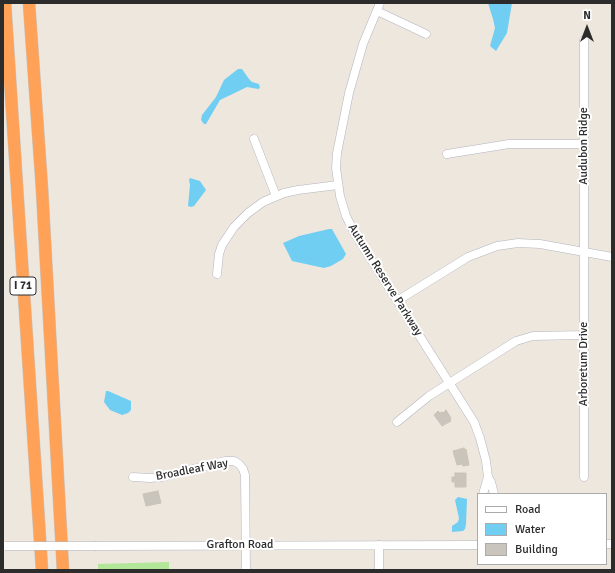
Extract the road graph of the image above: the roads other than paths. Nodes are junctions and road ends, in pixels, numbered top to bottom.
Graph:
1 (5, 3) edge
2 (29, 3) edge
3 (380, 3) edge
4 (377, 11) junction
5 (426, 34) dead end
6 (584, 40) dead end
7 (254, 139) dead end
8 (584, 144) junction
9 (447, 154) dead end
10 (338, 185) junction
11 (276, 196) junction
12 (584, 252) junction
13 (612, 256) edge
14 (217, 274) dead end
15 (397, 301) junction
16 (584, 335) junction
17 (449, 382) junction
18 (397, 422) dead end
19 (134, 477) dead end
20 (488, 477) junction
21 (584, 478) dead end
22 (483, 493) edge
23 (494, 493) edge
24 (246, 545) junction
25 (379, 545) junction
26 (477, 545) edge
27 (4, 546) edge
28 (42, 570) edge
29 (63, 570) edge
30 (246, 570) edge
31 (379, 570) edge

1 - 28 highway, I 71
2 - 29 highway, I 71
3 - 4 street, Autumn Reserve Parkway
4 - 5 street
4 - 10 street, Autumn Reserve Parkway
6 - 8 street, Audubon Ridge
7 - 11 street
8 - 9 street
8 - 12 street, Audubon Ridge
10 - 11 street
10 - 15 street, Autumn Reserve Parkway
11 - 14 street
12 - 13 street
12 - 15 street
12 - 16 street, Arboretum Drive
15 - 17 street, Autumn Reserve Parkway
16 - 17 street
16 - 21 street, Arboretum Drive
17 - 18 street
17 - 20 street, Autumn Reserve Parkway
19 - 24 street, Broadleaf Way
20 - 22 street, Autumn Reserve Parkway
20 - 23 street, Autumn Reserve Parkway
24 - 25 street, Grafton Road
24 - 27 street, Grafton Road, bridge
24 - 30 street
25 - 26 street, Grafton Road
25 - 31 street

